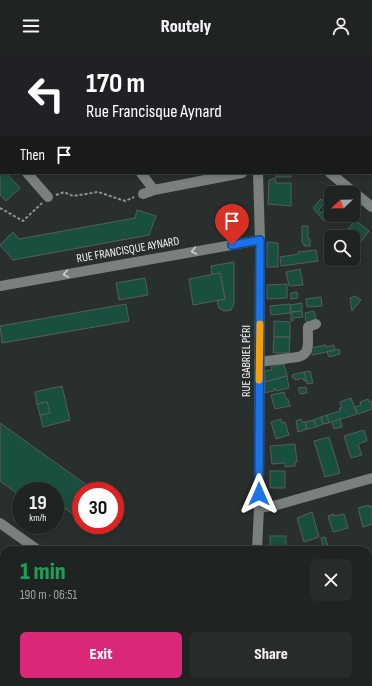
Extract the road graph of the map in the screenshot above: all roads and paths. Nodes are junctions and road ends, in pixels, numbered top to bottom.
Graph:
1 (28, 174) edge
2 (142, 174) edge
3 (237, 174) edge
4 (258, 174) edge
5 (331, 174) edge
6 (154, 190) junction
7 (143, 194) joint
8 (48, 197) junction
9 (372, 207) edge
10 (0, 208) edge
11 (260, 240) junction
12 (0, 286) edge
13 (316, 324) dead end
14 (260, 362) junction
15 (372, 478) edge
16 (259, 508) junction
17 (0, 523) edge
18 (32, 546) edge
19 (257, 546) edge

1 - 8 street
2 - 6 street
3 - 6 street
4 - 11 street, RUE GABRIEL PÉRI
5 - 9 street
6 - 7 street
7 - 8 path
8 - 10 path
11 -> 12 street, RUE FRANCISQUE AYNARD
11 - 14 street, RUE GABRIEL PÉRI
13 - 14 street
14 - 16 street, RUE GABRIEL PÉRI
15 - 16 street
16 - 19 street, RUE GABRIEL PÉRI
17 - 18 street

